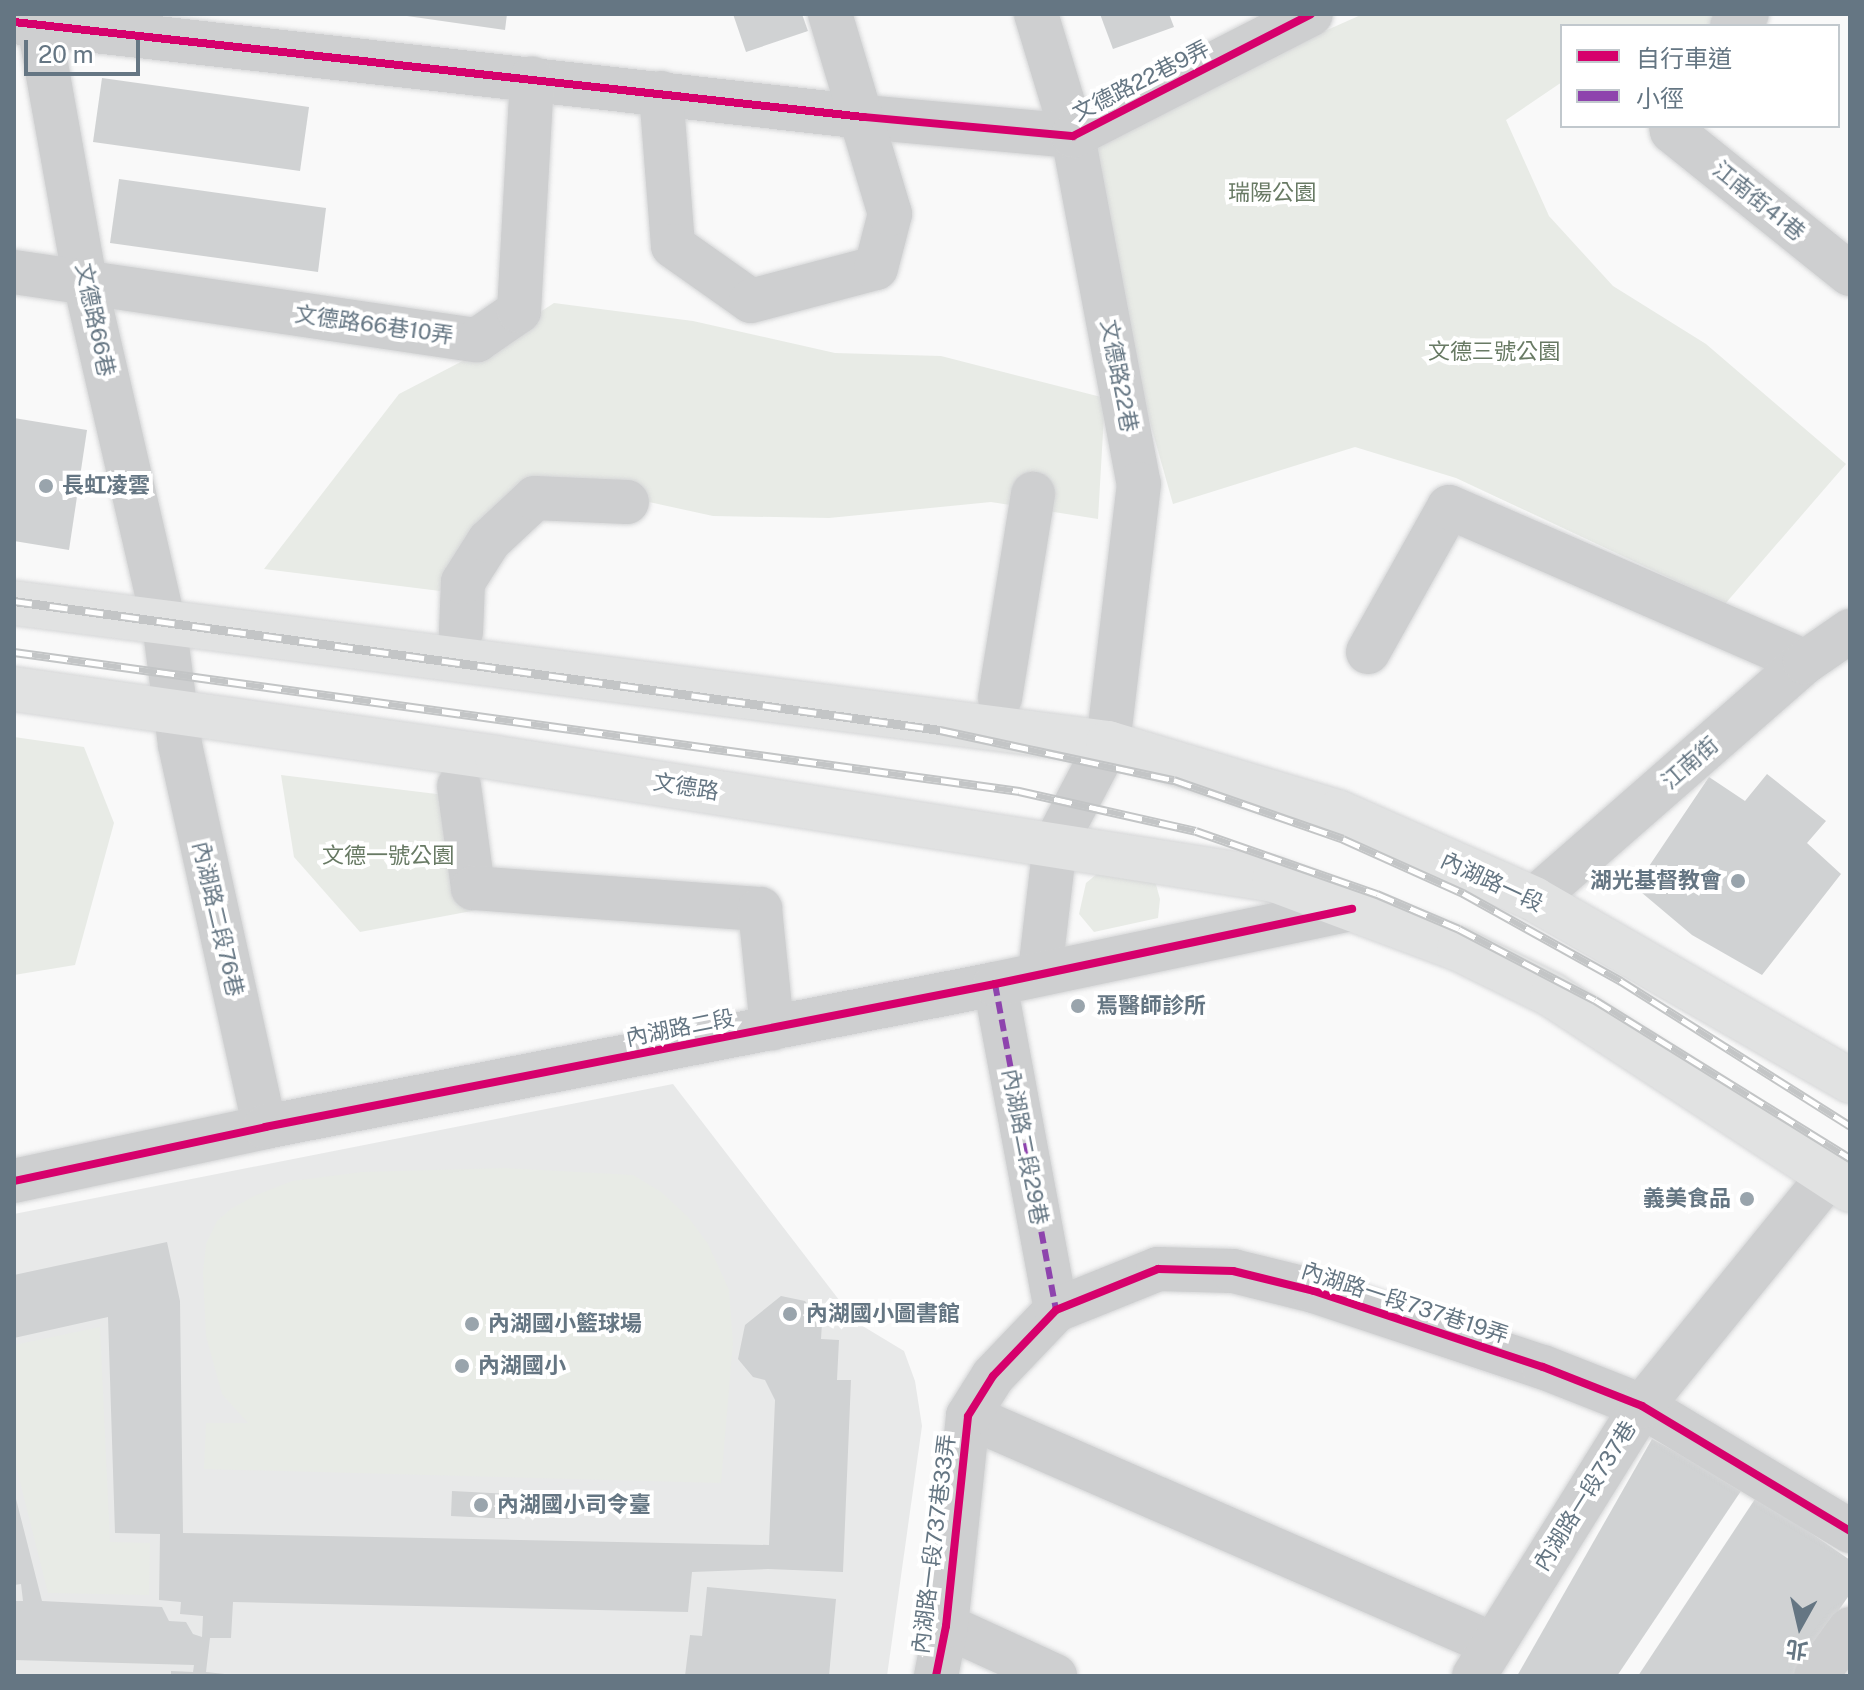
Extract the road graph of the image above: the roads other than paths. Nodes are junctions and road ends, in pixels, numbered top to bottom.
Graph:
1 (830, 14) edge
2 (1036, 14) edge
3 (1311, 14) edge
4 (30, 20) edge
5 (1266, 25) edge
6 (262, 32) edge
7 (532, 78) junction
8 (661, 93) junction
9 (864, 117) junction
10 (1671, 128) edge
11 (1073, 136) junction
12 (14, 272) edge
13 (1850, 274) edge
14 (85, 282) junction
15 (1033, 494) dead end
16 (627, 502) dead end
17 (14, 603) edge
18 (164, 623) junction
19 (1850, 631) edge
20 (461, 632) dead end
21 (1368, 652) dead end
22 (1805, 662) junction
23 (14, 689) edge
24 (1000, 698) dead end
25 (174, 711) junction
26 (1108, 743) junction
27 (459, 786) dead end
28 (1055, 844) junction
29 (1534, 899) junction
30 (1352, 909) junction
31 (1040, 972) junction
32 (995, 984) junction
33 (772, 1028) junction
34 (1850, 1081) edge
35 (265, 1127) junction
36 (14, 1181) edge
37 (1840, 1183) edge
38 (1056, 1310) junction
39 (1642, 1406) junction
40 (968, 1416) junction
41 (1850, 1531) edge
42 (946, 1626) junction
43 (1850, 1629) edge
44 (1483, 1660) edge
45 (936, 1676) edge
46 (1055, 1676) edge
47 (1816, 1676) edge

1 - 9 street
2 - 11 street, 文德路22巷
3 - 5 street, 文德路22巷9弄
4 - 6 street
4 - 14 street, 文德路66巷
5 - 11 street, 文德路22巷9弄
6 - 7 street
7 - 8 street
7 - 14 street, 文德路66巷10弄
8 - 9 street
8 - 9 street
9 - 11 street
10 - 13 street, 江南街41巷
11 - 26 street, 文德路22巷
12 - 14 street
14 - 18 street, 文德路66巷
15 - 24 street
16 - 20 street
17 - 18 main road
18 - 25 street, 文德路66巷
18 - 26 main road
19 - 22 street, 江南街
21 - 22 street
22 - 29 street, 江南街
23 - 25 main road, 文德路
25 - 28 main road, 文德路
25 - 35 street, 內湖路二段76巷
26 - 28 street
26 - 29 main road, 內湖路一段
27 - 33 street
28 - 30 main road, 文德路
28 - 31 street
29 - 34 main road, 內湖路一段
30 - 31 street, 內湖路二段
30 - 37 main road
31 - 32 street, 內湖路二段
32 - 33 street, 內湖路二段
32 - 38 street, 內湖路二段29巷
33 - 35 street, 內湖路二段
35 - 36 street, 內湖路二段
37 - 39 street, 內湖路一段737巷
38 - 39 street, 內湖路一段737巷19弄
38 - 40 street, 內湖路一段737巷19弄
39 - 41 street, 內湖路一段737巷19弄
39 - 44 street, 內湖路一段737巷
40 - 42 street, 內湖路一段737巷33弄
40 - 44 street, 內湖路一段737巷33弄
42 - 45 street, 內湖路一段737巷33弄
42 - 46 street
43 - 47 street

